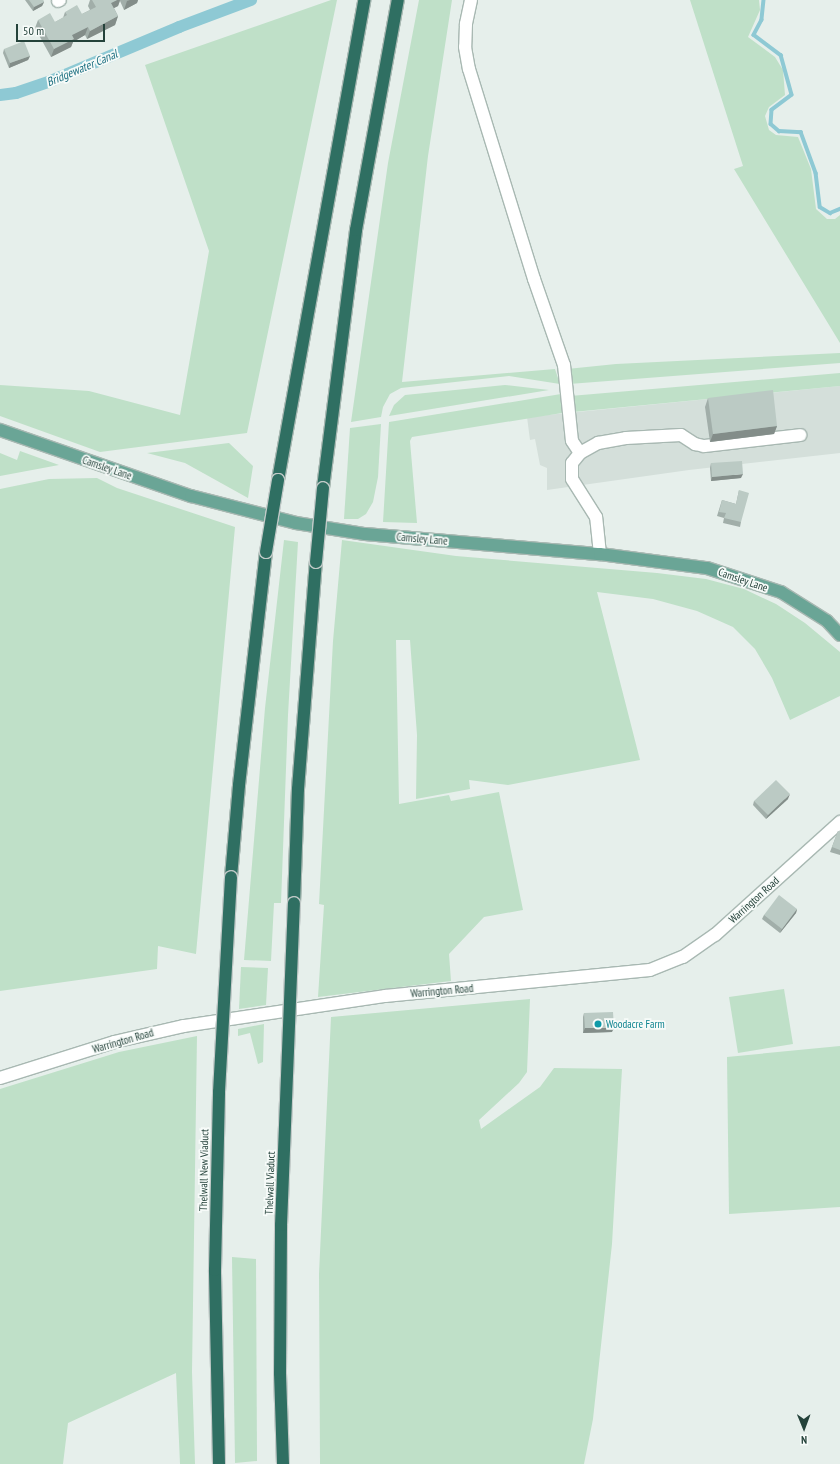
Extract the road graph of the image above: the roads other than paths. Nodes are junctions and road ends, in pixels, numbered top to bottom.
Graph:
1 (364, 0) edge
2 (398, 0) edge
3 (471, 0) edge
4 (0, 430) edge
5 (800, 435) dead end
6 (580, 453) junction
7 (600, 554) junction
8 (840, 635) edge
9 (840, 822) edge
10 (0, 1078) edge
11 (219, 1464) edge
12 (283, 1464) edge

1 - 11 highway, Thelwall New Viaduct, bridge
2 - 12 highway, Thelwall Viaduct, bridge
3 - 6 street
4 - 7 main road, Camsley Lane
5 - 6 street
6 - 7 street
7 - 8 main road, Camsley Lane
9 - 10 street, Warrington Road

